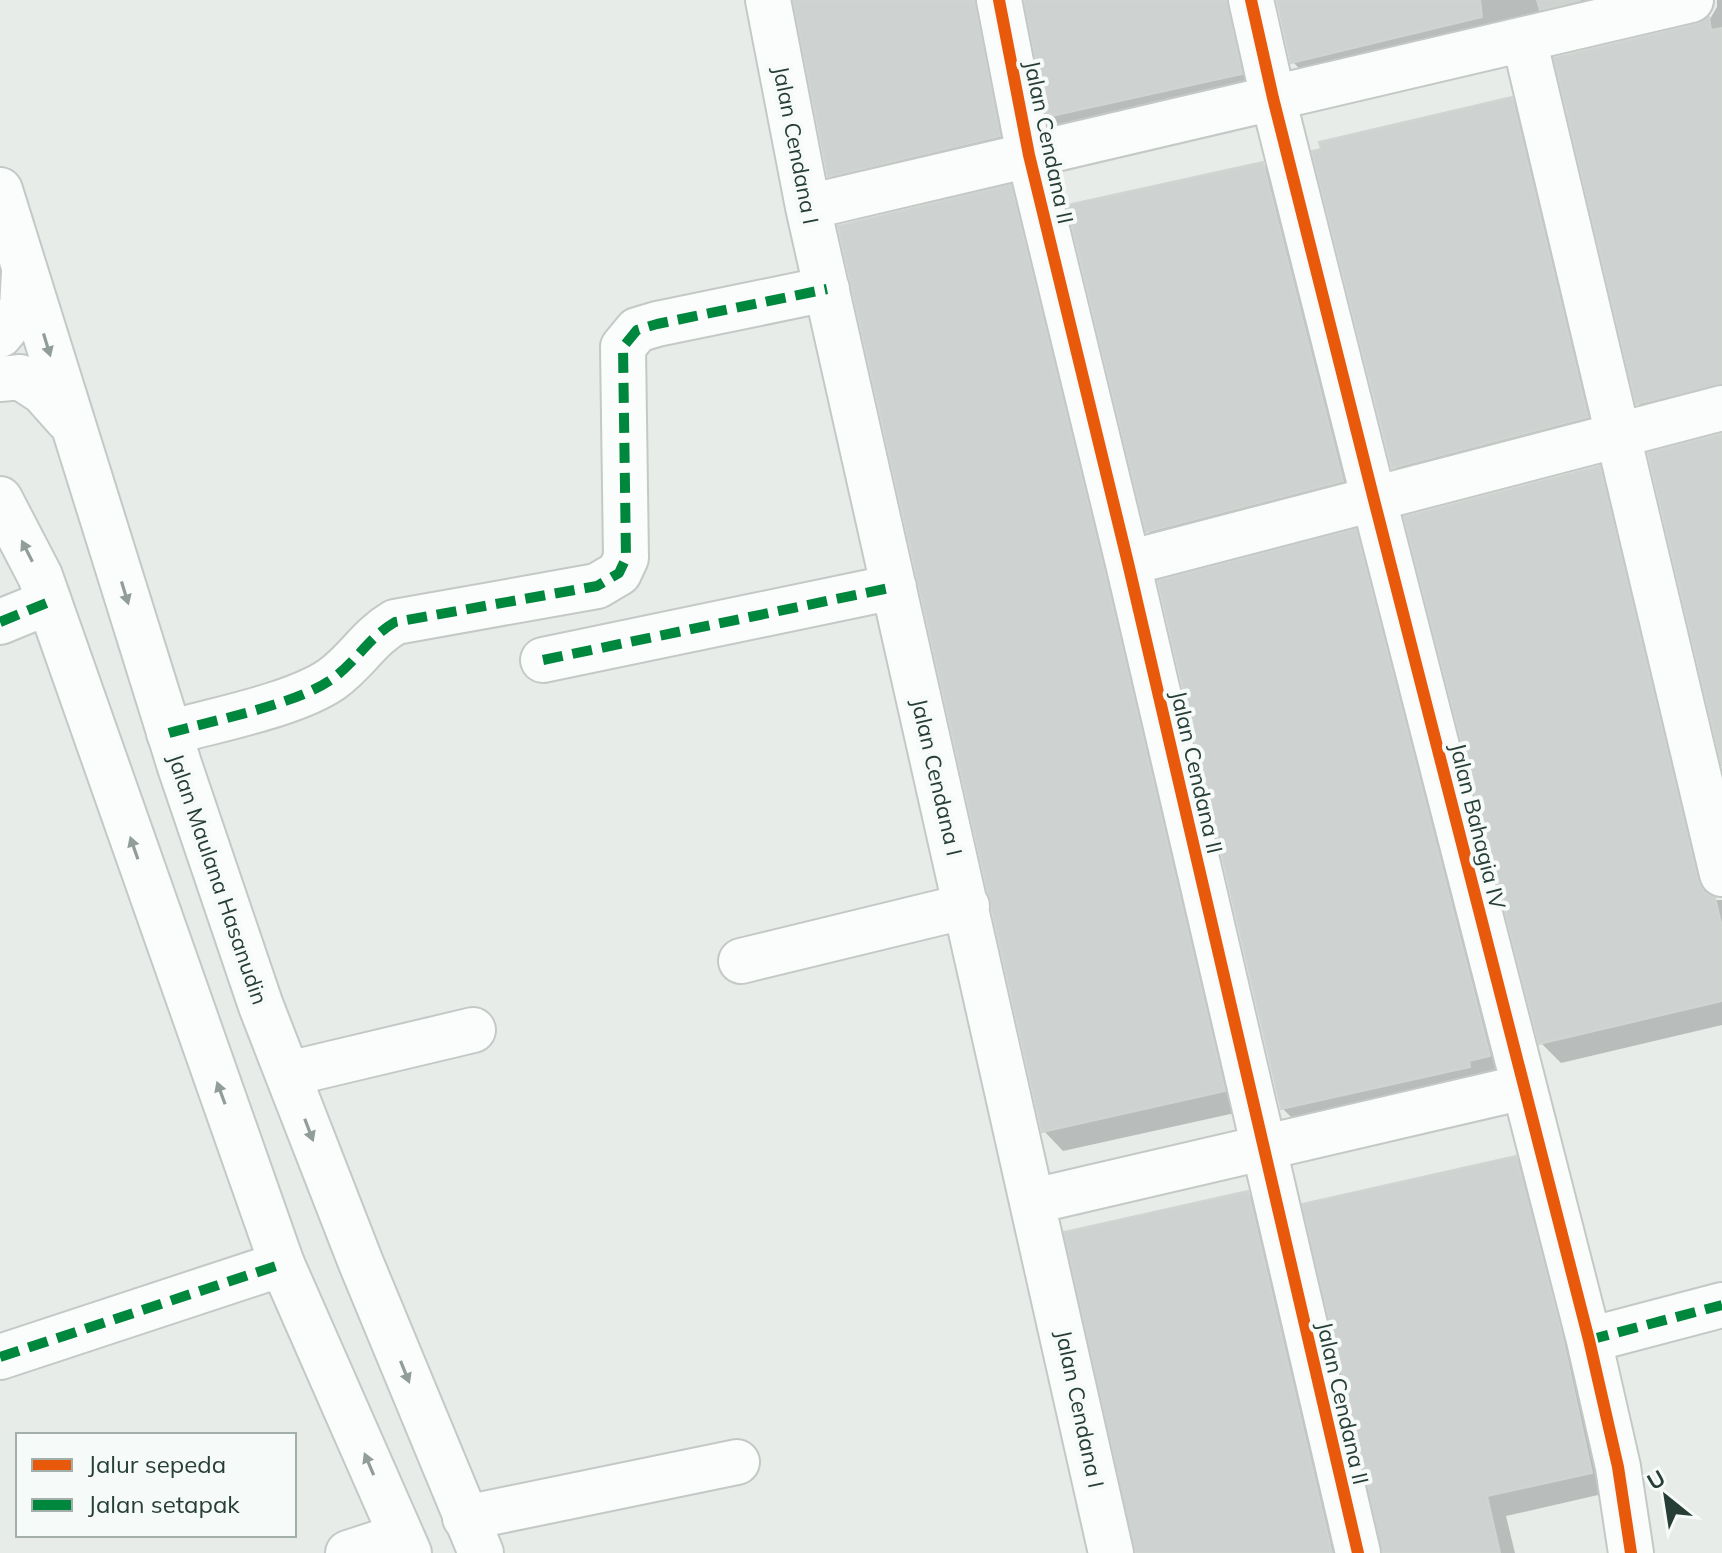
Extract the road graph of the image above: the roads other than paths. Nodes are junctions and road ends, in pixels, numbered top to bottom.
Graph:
1 (768, 0) edge
2 (999, 0) edge
3 (1251, 0) edge
4 (1691, 0) edge
5 (1524, 39) junction
6 (1272, 95) junction
7 (1029, 155) junction
8 (0, 190) edge
9 (808, 207) junction
10 (24, 272) junction
11 (827, 289) junction
12 (0, 335) edge
13 (0, 379) edge
14 (1722, 408) edge
15 (71, 424) junction
16 (1620, 435) junction
17 (0, 499) edge
18 (1374, 500) junction
19 (1128, 563) junction
20 (894, 587) junction
21 (49, 602) junction
22 (0, 622) edge
23 (543, 660) dead end
24 (169, 733) junction
25 (1722, 874) edge
26 (967, 906) junction
27 (741, 961) dead end
28 (473, 1030) dead end
29 (288, 1074) junction
30 (1524, 1087) junction
31 (1262, 1147) junction
32 (1034, 1201) junction
33 (282, 1264) junction
34 (1722, 1305) edge
35 (1589, 1340) junction
36 (0, 1357) edge
37 (737, 1462) dead end
38 (473, 1536) edge
39 (405, 1544) edge
40 (348, 1553) edge
41 (1111, 1553) edge
42 (1358, 1553) edge
43 (1631, 1553) edge

1 - 9 street, Jalan Cendana I
2 - 7 street, Jalan Cendana II
3 - 6 street, Jalan Bahagia IV
4 - 5 street
5 - 6 street
5 - 16 street
6 - 7 street
6 - 18 street, Jalan Bahagia IV
7 - 9 street
7 - 19 street, Jalan Cendana II
8 - 10 street, Jalan Maulana Hasanudin
9 - 11 street, Jalan Cendana I
10 - 12 street
10 -> 15 street, Jalan Maulana Hasanudin
11 - 20 street, Jalan Cendana I
11 - 24 street
13 - 15 street
14 - 16 street
15 -> 24 street, Jalan Maulana Hasanudin
16 - 18 street
16 - 25 street
21 -> 17 street
18 - 19 street
18 - 30 street, Jalan Bahagia IV
19 - 31 street, Jalan Cendana II
20 - 23 street
20 - 26 street, Jalan Cendana I
21 - 22 street
33 -> 21 street
24 - 29 street, Jalan Maulana Hasanudin
26 - 27 street
26 - 32 street, Jalan Cendana I
28 - 29 street
29 -> 38 street, Jalan Maulana Hasanudin
30 - 31 street
30 - 35 street, Jalan Bahagia IV
31 - 32 street
31 - 42 street, Jalan Cendana II
32 - 41 street, Jalan Cendana I
33 - 36 street
39 -> 33 street
34 - 35 street
35 - 43 street, Jalan Bahagia IV
37 - 38 street
38 - 39 street
39 - 40 street

